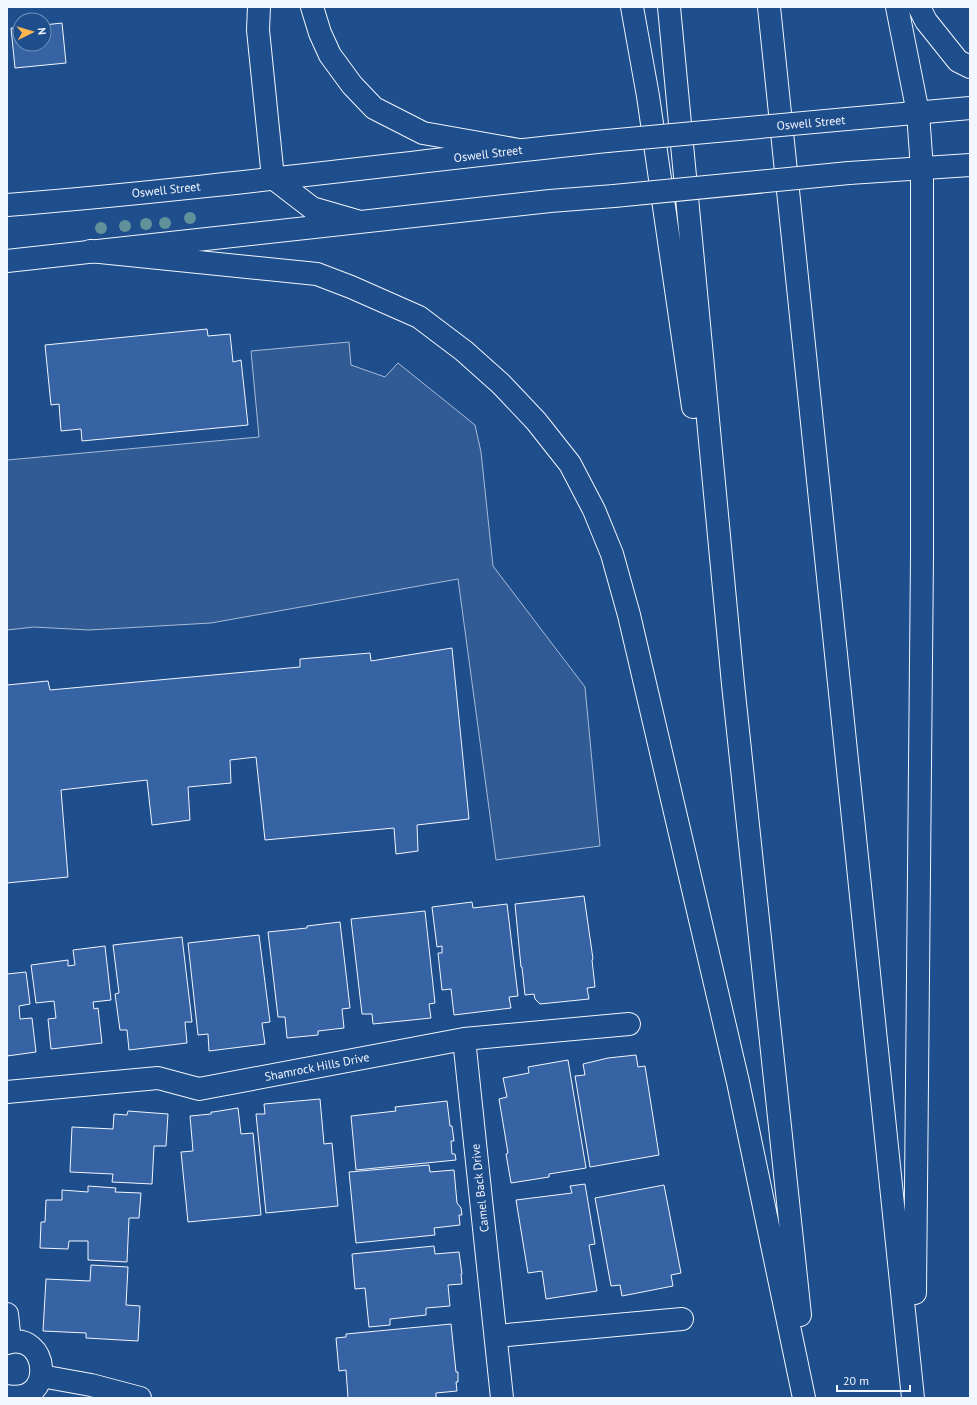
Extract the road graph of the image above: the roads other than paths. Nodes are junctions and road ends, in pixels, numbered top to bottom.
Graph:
1 (259, 7) edge
2 (312, 7) edge
3 (632, 7) edge
4 (669, 7) edge
5 (769, 7) edge
6 (897, 7) edge
7 (919, 7) edge
8 (970, 67) edge
9 (970, 108) edge
10 (918, 113) junction
11 (519, 150) junction
12 (970, 165) edge
13 (922, 169) junction
14 (273, 178) junction
15 (7, 205) edge
16 (357, 222) junction
17 (90, 251) junction
18 (7, 261) edge
19 (733, 684) junction
20 (629, 1024) dead end
21 (464, 1039) junction
22 (7, 1092) edge
23 (7, 1314) edge
24 (682, 1319) dead end
25 (496, 1336) junction
26 (8, 1342) edge
27 (41, 1376) junction
28 (7, 1396) edge
29 (140, 1398) edge
30 (502, 1398) edge
31 (804, 1398) edge
32 (808, 1398) edge
33 (913, 1398) edge

1 - 14 main road
2 - 11 main road
3 - 19 main road
4 - 19 main road
5 - 33 main road
6 - 10 main road
7 - 8 main road
9 - 10 main road, Oswell Street
10 - 11 main road, Oswell Street, bridge
10 - 13 main road
11 - 14 main road, Oswell Street
12 - 13 main road
13 - 16 main road, bridge
13 - 33 main road
14 - 15 main road, Oswell Street
14 - 16 main road
16 - 17 main road
17 - 18 main road
17 - 31 main road
19 - 32 main road
20 - 21 main road, Shamrock Hills Drive
21 - 22 main road, Shamrock Hills Drive
21 - 25 main road, Camel Back Drive
23 - 26 main road
24 - 25 main road
25 - 30 main road, Camel Back Drive
26 - 27 main road
27 - 28 main road
27 - 29 main road

